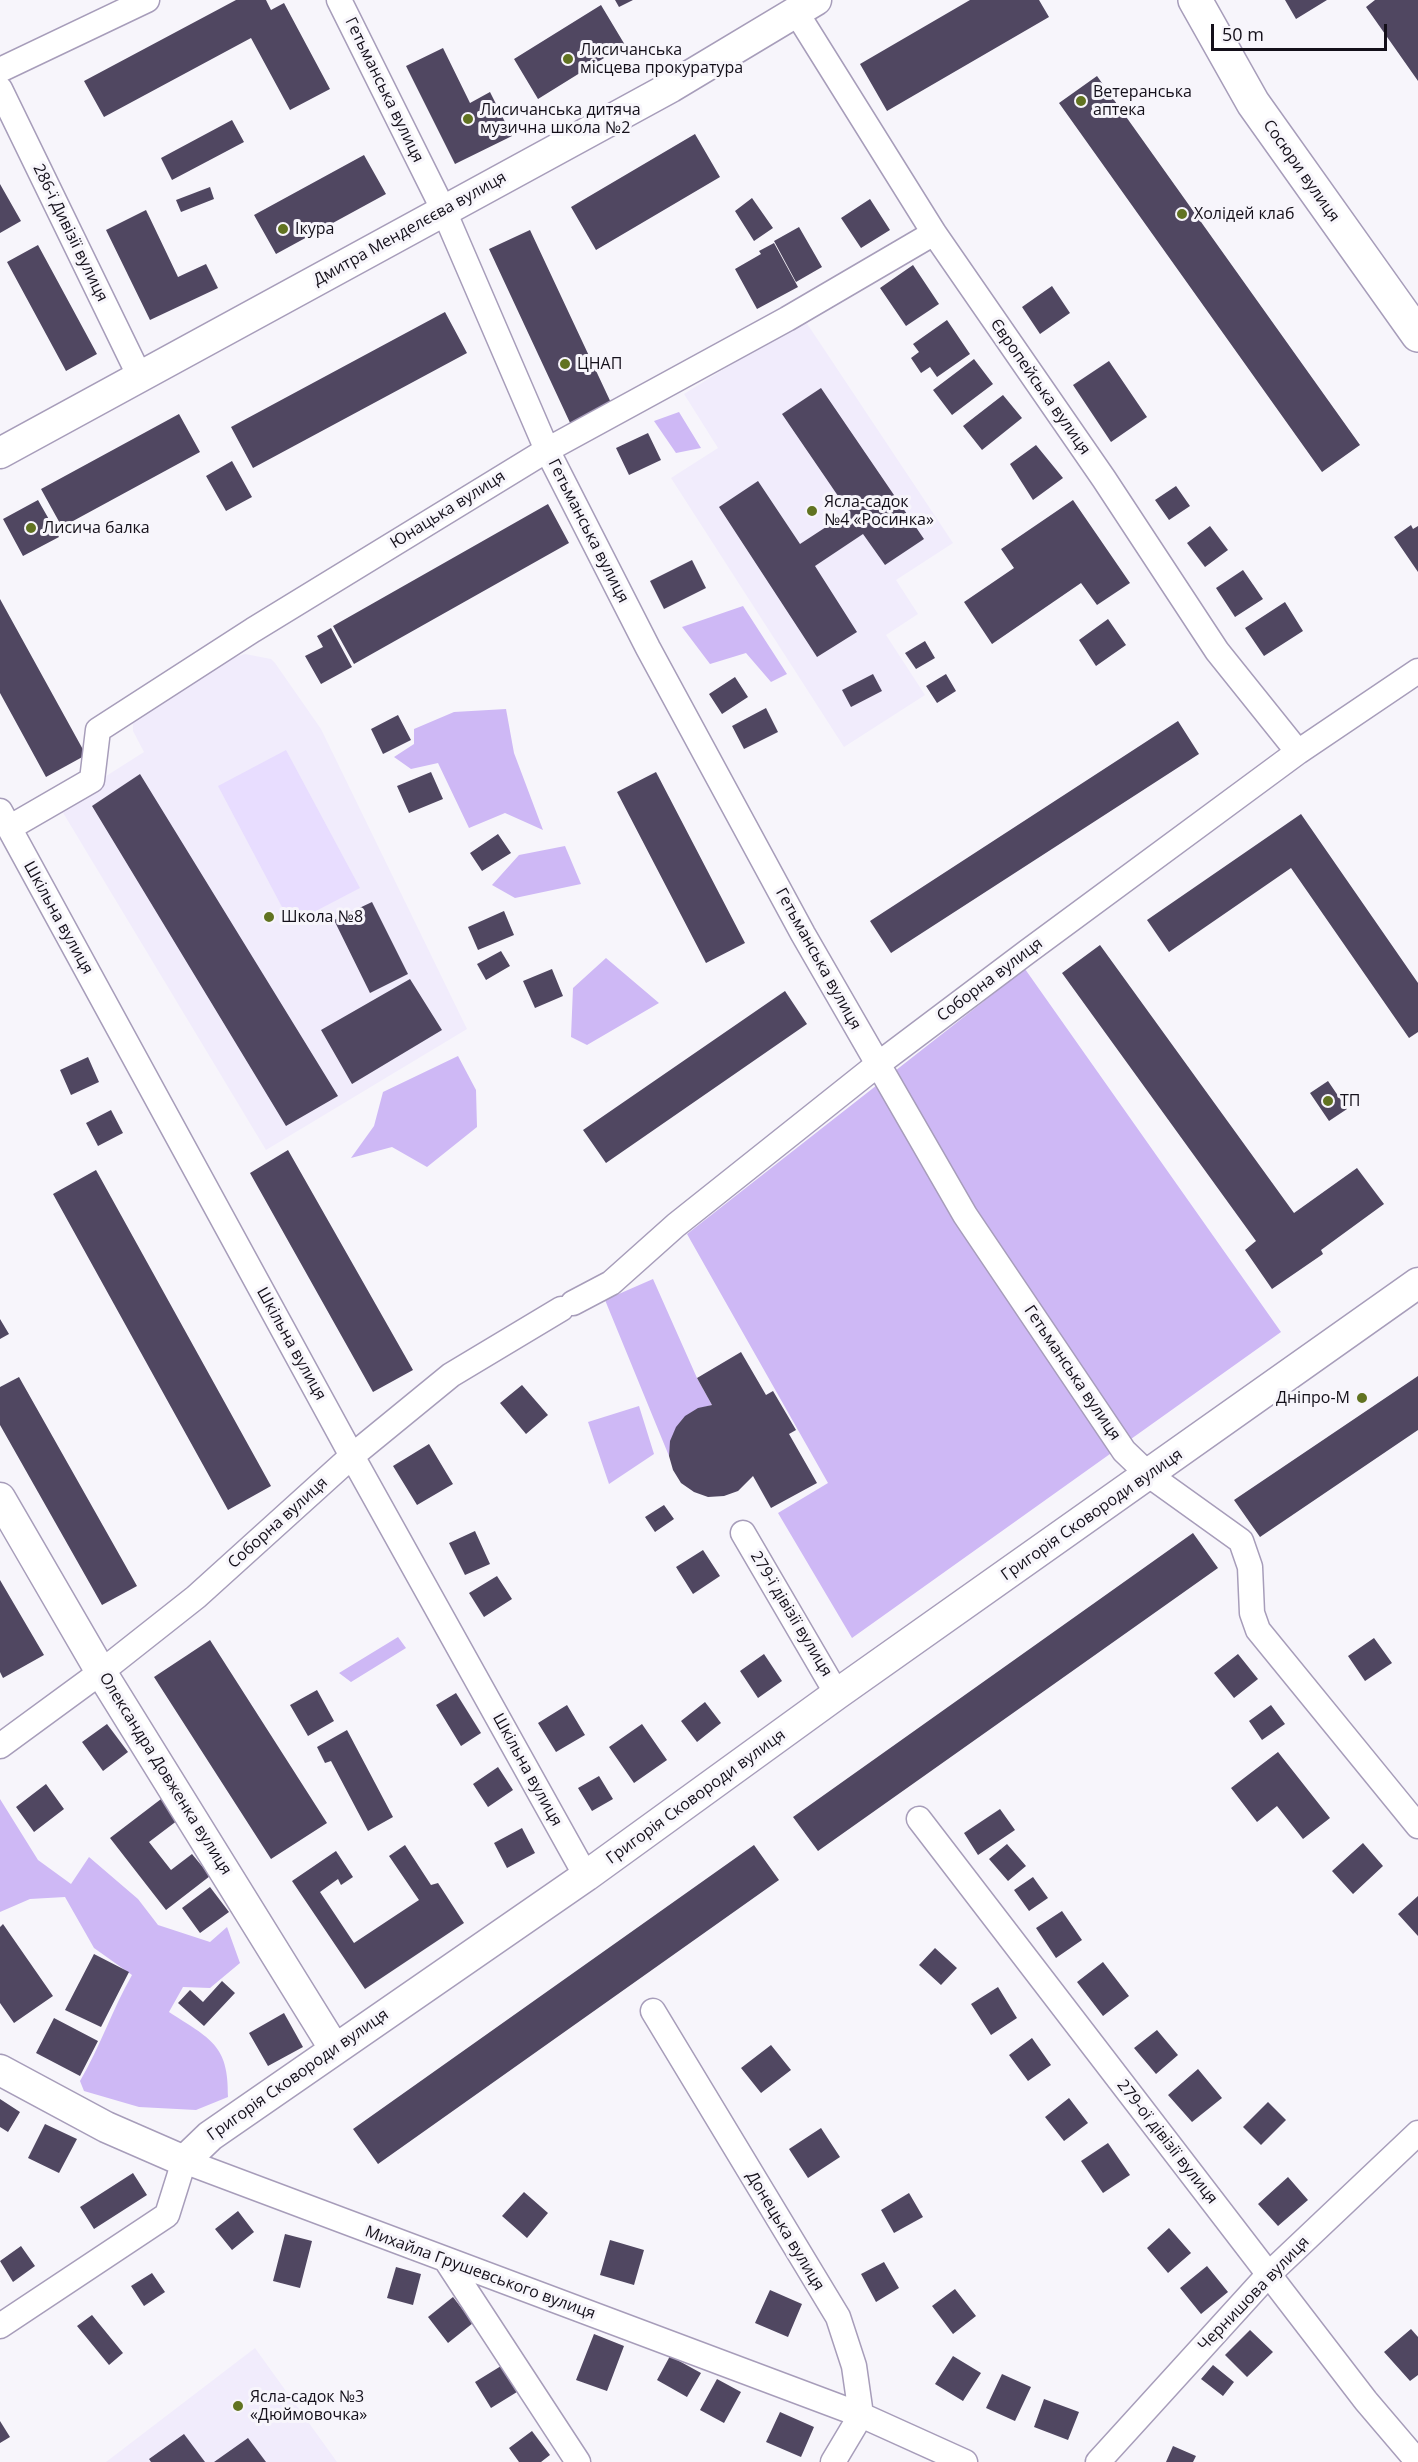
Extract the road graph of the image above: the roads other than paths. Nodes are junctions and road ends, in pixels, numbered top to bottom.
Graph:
1 (147, 0) edge
2 (339, 0) edge
3 (1195, 0) edge
4 (806, 6) edge
5 (0, 70) edge
6 (0, 89) edge
7 (444, 211) junction
8 (934, 233) junction
9 (1418, 335) edge
10 (140, 377) junction
11 (548, 450) junction
12 (0, 453) edge
13 (1418, 671) edge
14 (1298, 752) junction
15 (5, 819) edge
16 (877, 1065) junction
17 (1418, 1283) edge
18 (352, 1456) junction
19 (1149, 1474) junction
20 (0, 1498) edge
21 (743, 1533) dead end
22 (101, 1672) junction
23 (837, 1694) junction
24 (0, 1746) edge
25 (919, 1819) dead end
26 (1418, 1826) edge
27 (586, 1876) junction
28 (652, 2011) dead end
29 (334, 2048) junction
30 (0, 2070) edge
31 (1418, 2133) edge
32 (184, 2161) junction
33 (446, 2260) junction
34 (1269, 2274) junction
35 (0, 2326) edge
36 (861, 2415) junction
37 (578, 2462) edge
38 (833, 2462) edge
39 (965, 2462) edge
40 (1098, 2462) edge
41 (1418, 2462) edge

1 - 5 street
2 - 7 street, Гетьманська вулиця
3 - 9 main road, Сосюри вулиця
4 - 7 street, Дмитра Менделєєва вулиця
4 - 8 street, Європейська вулиця
6 - 10 street, 286-ї Дивізії вулиця
7 - 10 street, Дмитра Менделєєва вулиця
7 - 11 street, Гетьманська вулиця
8 - 11 street, Юнацька вулиця
8 - 14 street, Європейська вулиця
10 - 12 street, Дмитра Менделєєва вулиця
11 - 15 street, Юнацька вулиця
11 - 16 street, Гетьманська вулиця
13 - 14 street, Соборна вулиця
14 - 16 street, Соборна вулиця
15 - 18 street, Шкільна вулиця
16 - 18 street, Соборна вулиця
16 - 19 street, Гетьманська вулиця
17 - 19 street, Григорія Сковороди вулиця
18 - 22 street, Соборна вулиця
18 - 27 street, Шкільна вулиця
19 - 23 street, Григорія Сковороди вулиця
19 - 26 street, Гетьманська вулиця
20 - 22 street, Олександра Довженка вулиця
21 - 23 street, 279-ї дівізії вулиця
22 - 24 street, Соборна вулиця
22 - 29 street, Олександра Довженка вулиця
23 - 27 street, Григорія Сковороди вулиця
25 - 34 street, 279-ої дівізії вулиця
27 - 29 street, Григорія Сковороди вулиця
28 - 36 street, Донецька вулиця
29 - 32 street, Григорія Сковороди вулиця
30 - 32 street, Михайла Грушевського вулиця
31 - 34 street, Чернишова вулиця
32 - 33 street, Михайла Грушевського вулиця
32 - 35 street, Григорія Сковороди вулиця
33 - 36 street, Михайла Грушевського вулиця
33 - 37 street
34 - 40 street, Чернишова вулиця
34 - 41 street, 279-ої дівізії вулиця
36 - 38 street
36 - 39 street, Михайла Грушевського вулиця

